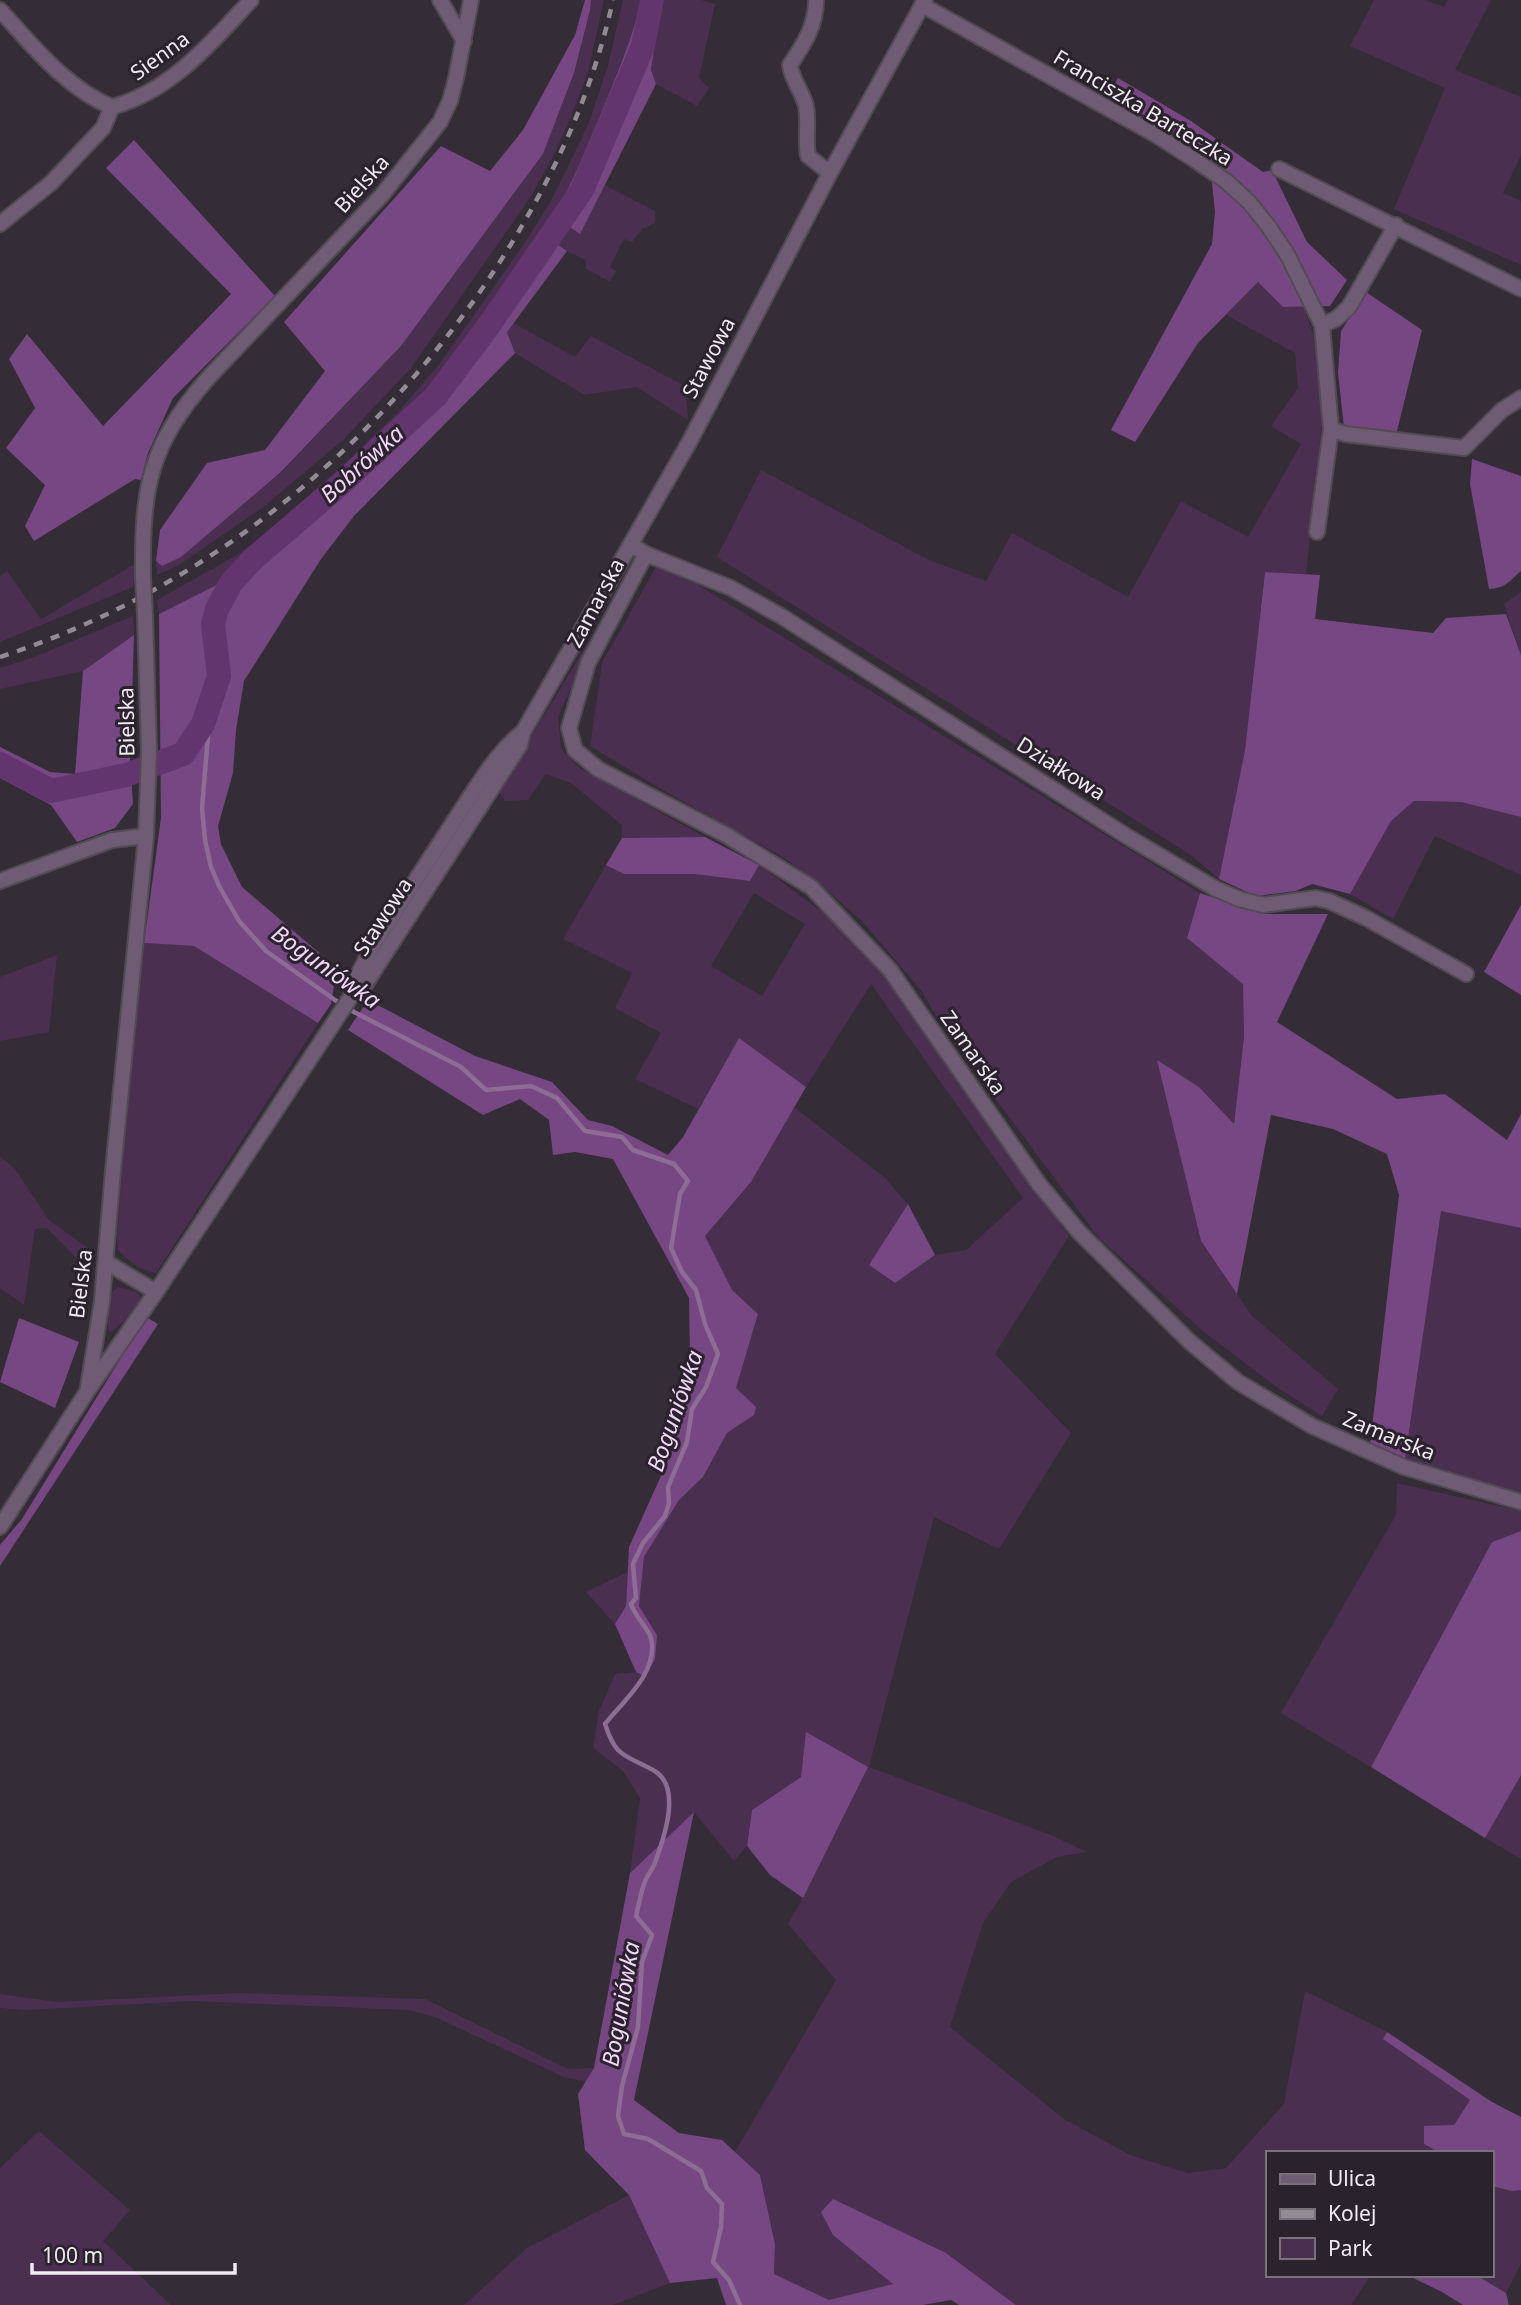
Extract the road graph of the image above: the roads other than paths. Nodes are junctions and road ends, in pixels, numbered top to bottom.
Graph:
1 (251, 0) edge
2 (440, 0) edge
3 (471, 0) edge
4 (816, 0) edge
5 (924, 3) edge
6 (0, 10) edge
7 (464, 41) junction
8 (112, 107) junction
9 (1279, 169) dead end
10 (830, 173) junction
11 (0, 224) edge
12 (1396, 225) junction
13 (1521, 289) edge
14 (1322, 325) junction
15 (1521, 398) edge
16 (1331, 429) junction
17 (1317, 532) dead end
18 (631, 545) junction
19 (646, 554) junction
20 (523, 732) junction
21 (146, 836) junction
22 (418, 876) junction
23 (0, 881) edge
24 (405, 921) junction
25 (1466, 974) dead end
26 (352, 995) junction
27 (106, 1262) junction
28 (156, 1292) junction
29 (88, 1390) junction
30 (1521, 1502) edge
31 (0, 1527) edge

1 - 8 street, Sienna
2 - 7 street
3 - 7 street, Bielska
4 - 10 street
5 - 10 street, Stawowa
5 - 14 street, Franciszka Barteczka
6 - 8 street
7 - 21 street, Bielska, bridge
8 - 11 street
9 - 12 street
10 - 18 street, Stawowa
12 - 13 street
12 - 14 street
14 - 16 street
15 - 16 street
16 - 17 street
18 - 19 street, Zamarska
18 - 20 street, Stawowa
19 - 25 street, Działkowa
19 - 30 street, Zamarska
20 - 22 street, Stawowa
20 - 24 street, Stawowa
21 - 23 street
21 - 27 street, Bielska
22 - 24 street
22 - 26 street, Stawowa
24 - 26 street, Stawowa
26 - 28 street
27 - 28 street
27 - 29 street, Bielska
28 - 29 street
29 - 31 street, Bielska

